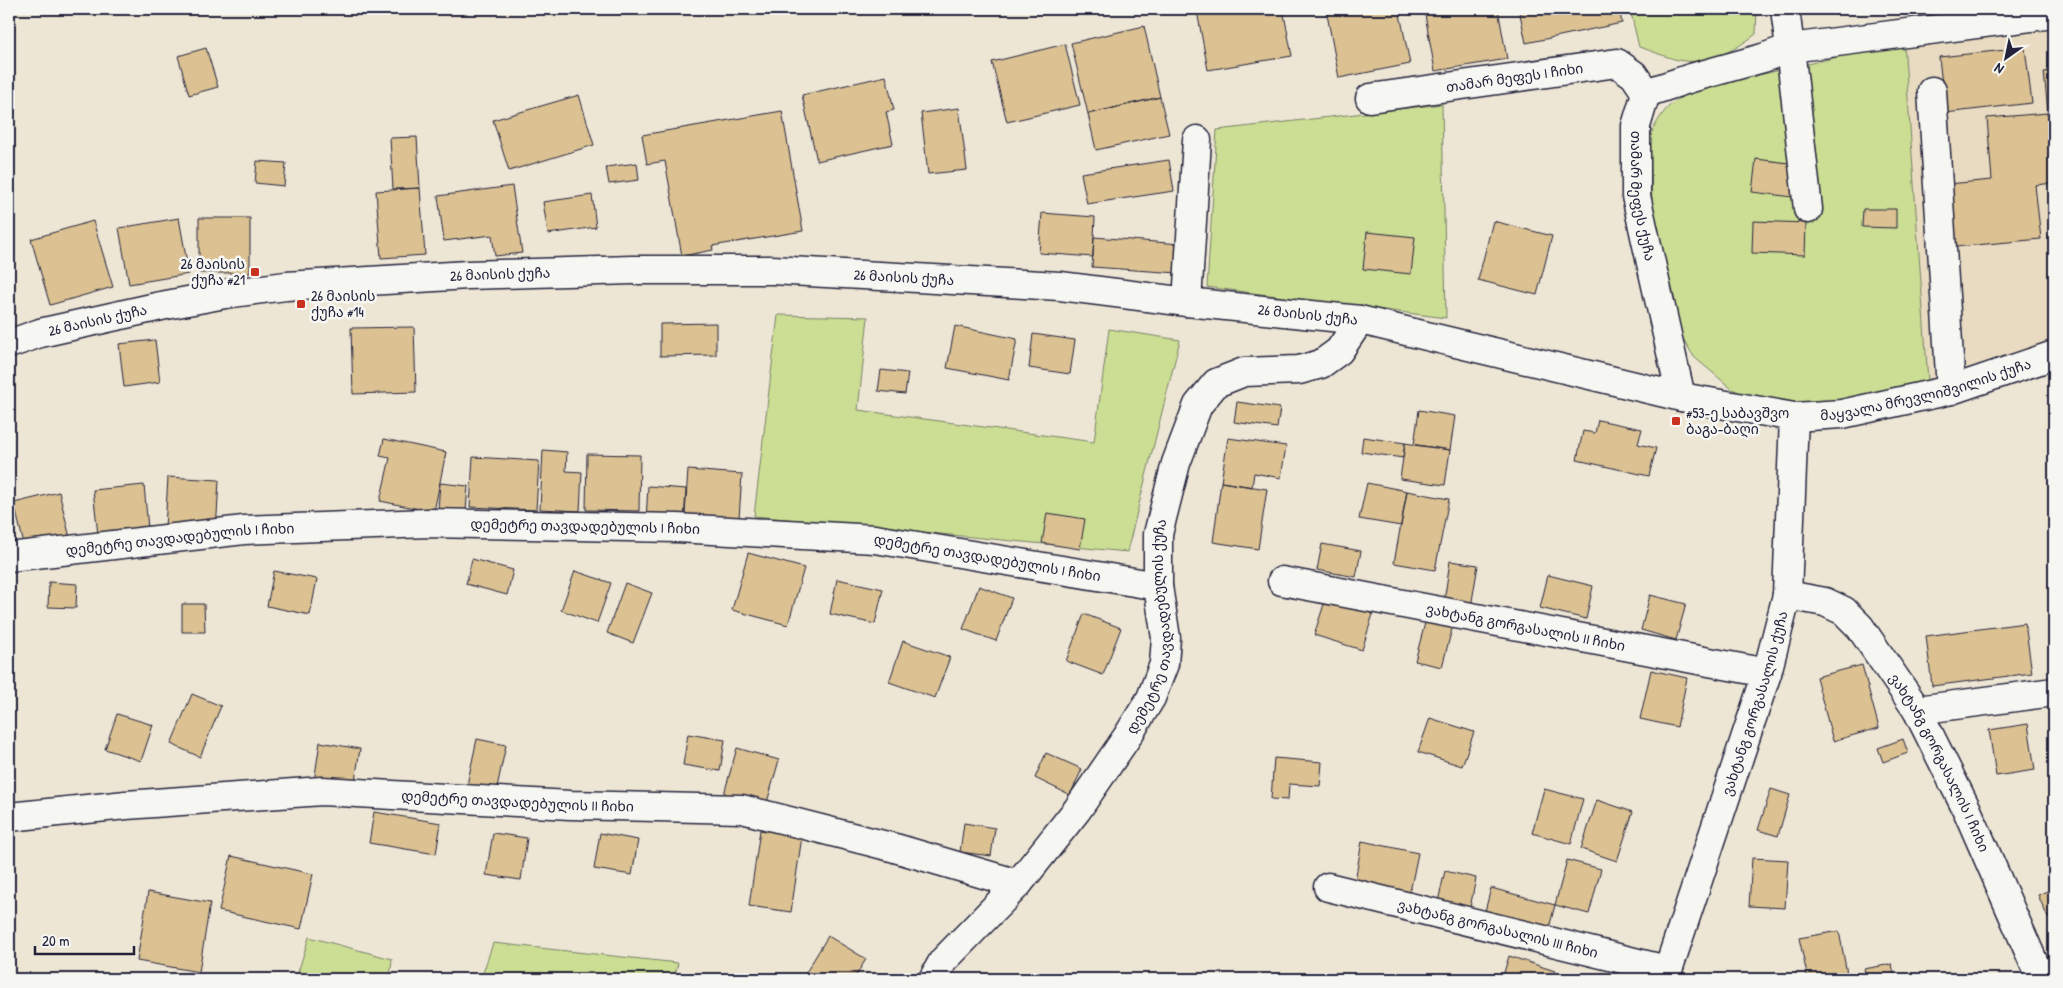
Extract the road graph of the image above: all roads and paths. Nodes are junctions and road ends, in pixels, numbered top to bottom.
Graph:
1 (1785, 9) edge
2 (2054, 14) edge
3 (1790, 48) junction
4 (1932, 91) dead end
5 (1646, 93) junction
6 (1370, 98) dead end
7 (1197, 140) dead end
8 (1808, 209) dead end
9 (1187, 302) junction
10 (1360, 320) junction
11 (9, 344) edge
12 (2054, 355) edge
13 (1951, 390) junction
14 (1681, 396) junction
15 (1794, 417) junction
16 (9, 557) edge
17 (1282, 581) dead end
18 (1158, 586) junction
19 (1787, 595) junction
20 (1767, 673) junction
21 (2054, 692) edge
22 (1917, 710) junction
23 (9, 817) edge
24 (1018, 884) junction
25 (1328, 887) dead end
26 (1666, 975) edge
27 (933, 979) edge
28 (2041, 979) edge

1 - 3 street
2 - 3 street
3 - 5 street
3 - 8 street
4 - 13 street
5 - 6 street, თამარ მეფეს I ჩიხი
5 - 14 street, თამარ მეფეს ქუჩა
7 - 9 street
9 - 10 street, 26 მაისის ქუჩა
9 - 11 street, 26 მაისის ქუჩა
10 - 14 street, 26 მაისის ქუჩა
10 - 18 street, დემეტრე თავდადებულის ქუჩა
12 - 13 street, მაყვალა მრევლიშვილის ქუჩა
13 - 15 street, მაყვალა მრევლიშვილის ქუჩა
14 - 15 street, 26 მაისის ქუჩა
15 - 19 street, ვახტანგ გორგასალის ქუჩა
16 - 18 street, დემეტრე თავდადებულის I ჩიხი
17 - 20 street, ვახტანგ გორგასალის II ჩიხი
18 - 24 street, დემეტრე თავდადებულის ქუჩა
19 - 20 street, ვახტანგ გორგასალის ქუჩა
19 - 22 street, ვახტანგ გორგასალის I ჩიხი
20 - 26 street, ვახტანგ გორგასალის ქუჩა
21 - 22 street
22 - 28 street, ვახტანგ გორგასალის I ჩიხი
23 - 24 street, დემეტრე თავდადებულის II ჩიხი
24 - 27 street, დემეტრე თავდადებულის ქუჩა
25 - 26 street, ვახტანგ გორგასალის III ჩიხი

